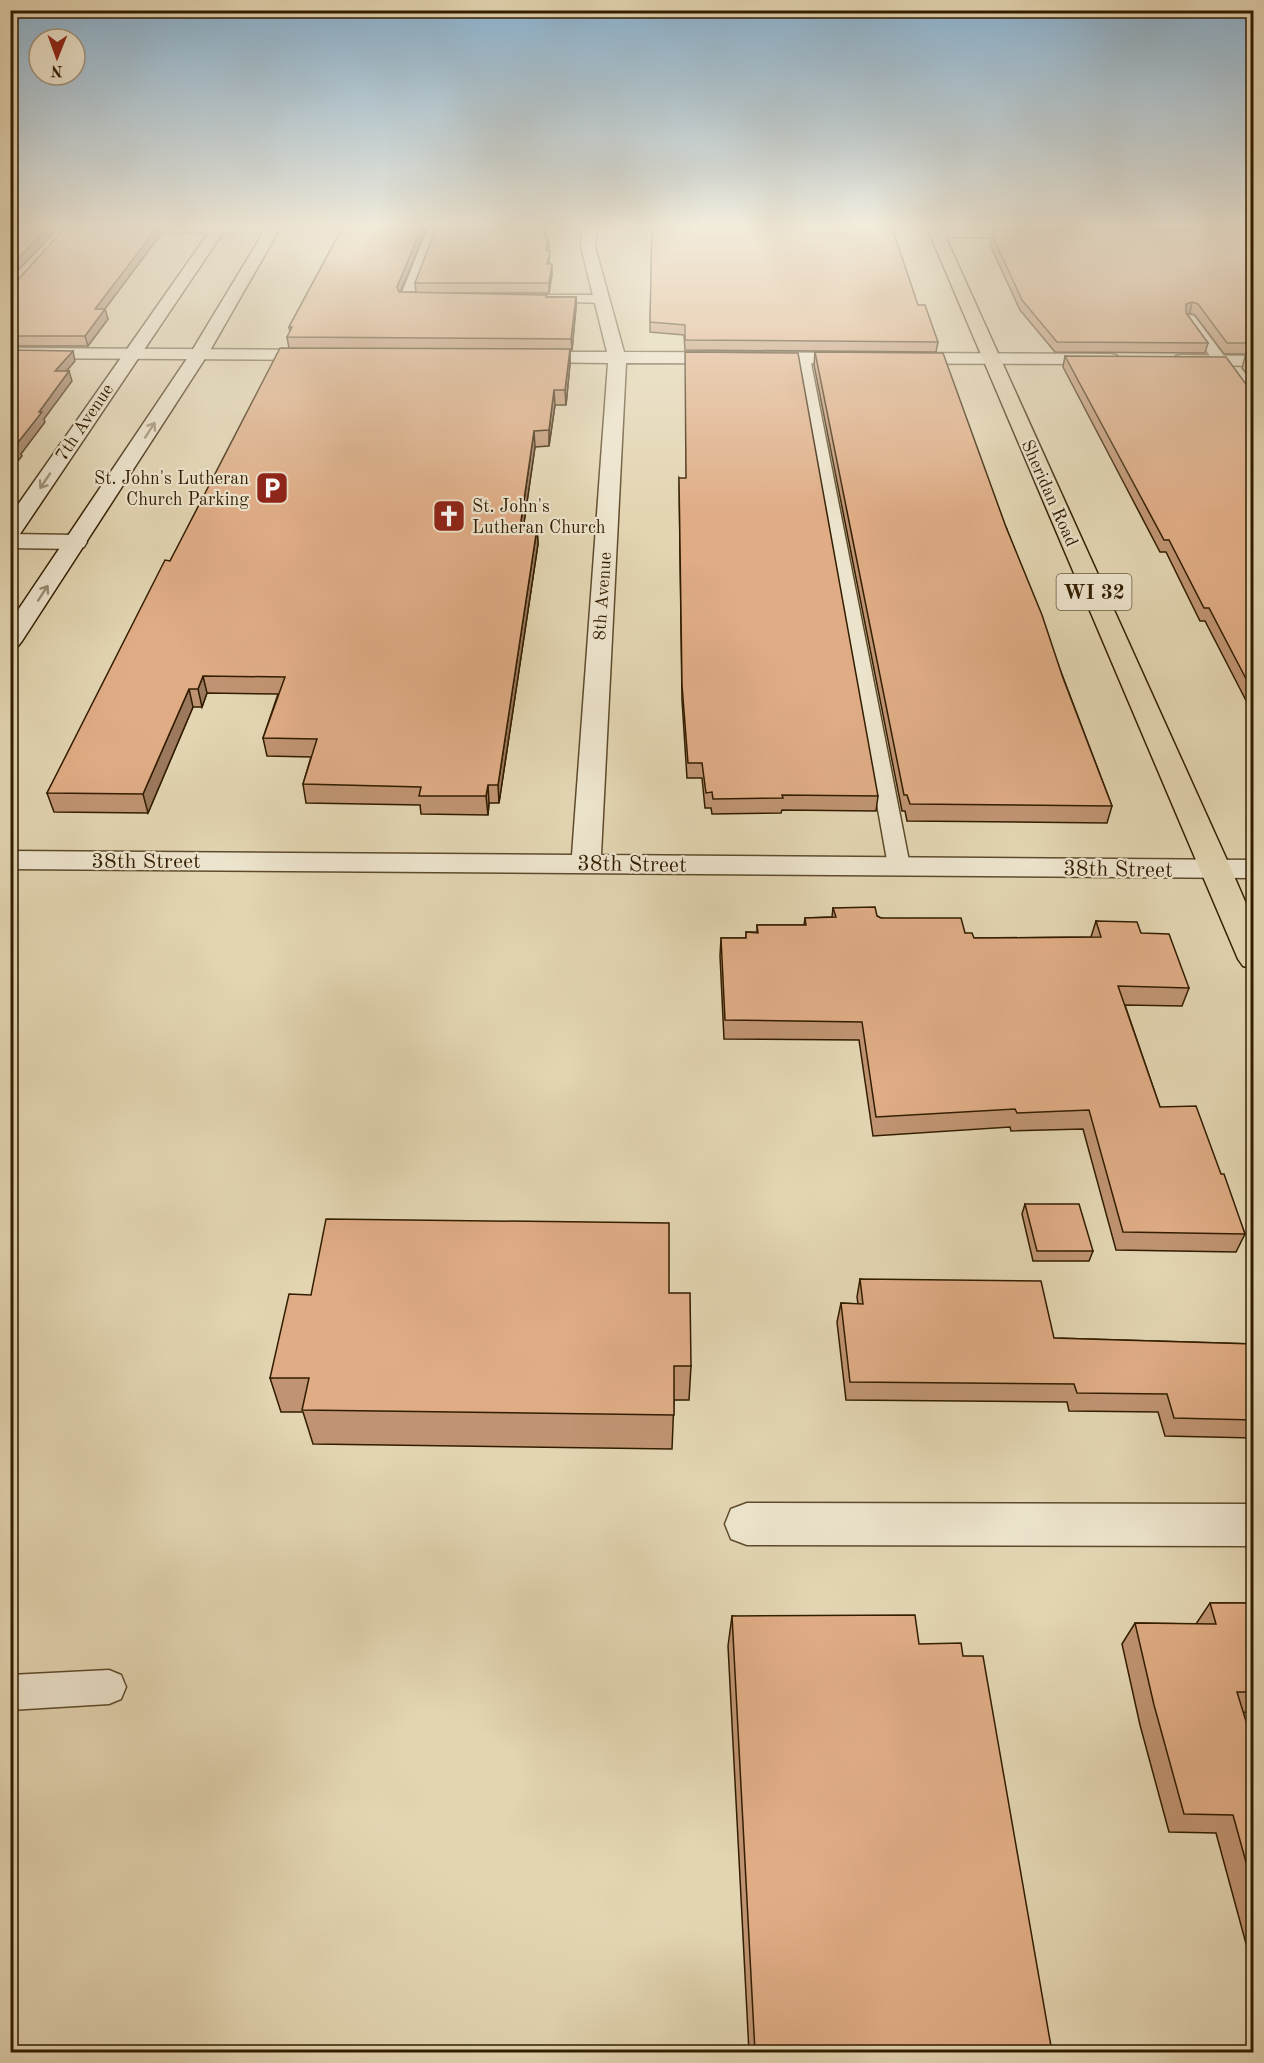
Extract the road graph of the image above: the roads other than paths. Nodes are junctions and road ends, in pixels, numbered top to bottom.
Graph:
1 (153, 321) edge
2 (219, 321) edge
3 (608, 321) edge
4 (975, 321) edge
5 (1192, 321) edge
6 (10, 353) edge
7 (131, 353) junction
8 (200, 354) junction
9 (342, 355) edge
10 (509, 357) edge
11 (617, 358) junction
12 (804, 358) junction
13 (991, 358) junction
14 (1129, 360) edge
15 (1163, 360) edge
16 (1223, 360) junction
17 (1254, 361) edge
18 (1240, 379) edge
19 (10, 532) edge
20 (10, 541) edge
21 (76, 542) junction
22 (10, 641) edge
23 (10, 860) edge
24 (586, 862) junction
25 (899, 866) junction
26 (1216, 869) junction
27 (1254, 869) edge
28 (1254, 959) edge
29 (747, 1524) dead end
30 (1254, 1525) edge
31 (109, 1687) dead end
32 (10, 1693) edge

1 - 7 street, 7th Avenue
2 - 8 street
3 - 11 street, 8th Avenue
4 - 13 main road, Sheridan Road / WI 32
5 - 16 lane
6 - 7 street
7 - 8 street
7 -> 19 street, 7th Avenue
8 - 9 street
21 -> 8 street
10 - 11 street
11 - 12 street
11 - 24 street, 8th Avenue
12 - 13 street
12 - 25 lane
13 - 14 street
13 - 26 main road, Sheridan Road / WI 32
15 - 16 street
16 - 17 street
16 - 18 lane
20 - 21 street
22 -> 21 street
23 - 24 street, 38th Street
24 - 25 street, 38th Street
25 - 26 street, 38th Street
26 - 27 street, 38th Street
26 - 28 main road, Sheridan Road / WI 32
29 - 30 street
31 - 32 lane

